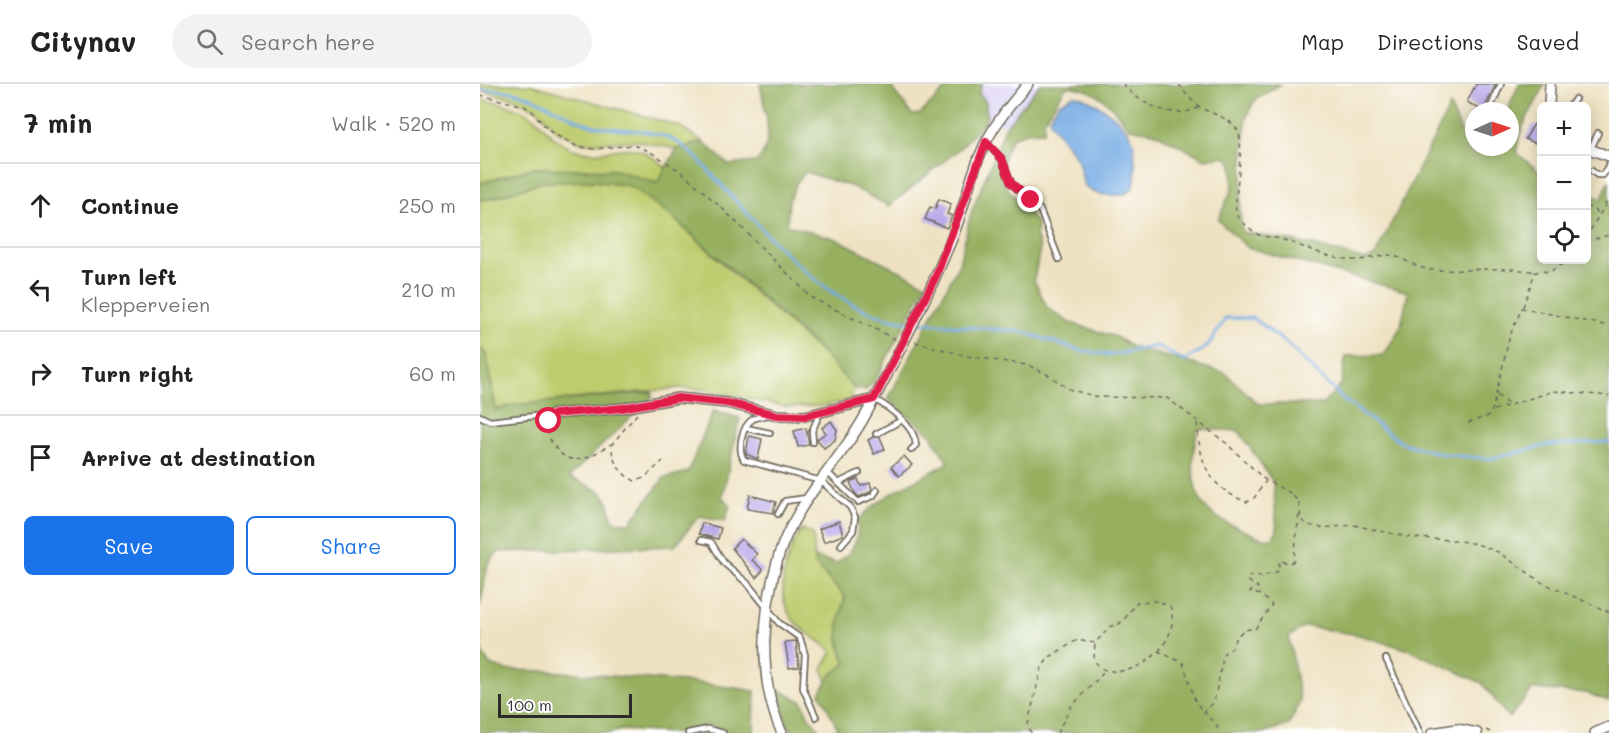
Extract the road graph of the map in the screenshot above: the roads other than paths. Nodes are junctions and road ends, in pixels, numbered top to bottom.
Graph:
1 (1028, 84) edge
2 (1501, 84) edge
3 (1550, 84) edge
4 (1575, 99) dead end
5 (1493, 102) edge
6 (1549, 102) edge
7 (1573, 102) edge
8 (1598, 133) dead end
9 (986, 142) junction
10 (1591, 144) edge
11 (1591, 150) edge
12 (1609, 156) edge
13 (1609, 164) edge
14 (1592, 171) dead end
15 (1059, 259) dead end
16 (874, 399) junction
17 (820, 413) junction
18 (554, 414) joint
19 (770, 414) junction
20 (480, 416) edge
21 (902, 420) junction
22 (746, 428) junction
23 (770, 433) dead end
24 (876, 434) dead end
25 (813, 442) dead end
26 (911, 450) dead end
27 (827, 472) junction
28 (859, 473) dead end
29 (821, 481) junction
30 (838, 483) junction
31 (878, 490) dead end
32 (809, 498) junction
33 (778, 514) dead end
34 (701, 540) dead end
35 (841, 545) dead end
36 (769, 608) junction
37 (1386, 658) dead end
38 (816, 717) dead end
39 (1609, 726) edge
40 (688, 733) edge
41 (723, 733) edge
42 (782, 733) edge
43 (1420, 733) edge
44 (1432, 733) edge
45 (1477, 733) edge
46 (1595, 733) edge

1 - 9 street
2 - 5 lane
3 - 6 street
4 - 7 lane
8 - 10 lane
9 - 15 lane
9 - 16 street
11 - 12 street
13 - 14 lane
16 - 17 street
16 - 21 lane
16 - 27 street
17 - 19 street
17 - 25 lane
18 - 19 street
18 - 20 lane
19 - 22 lane
21 - 24 lane
21 - 26 lane
22 - 23 lane
22 - 29 lane
27 - 29 street
27 - 30 lane
28 - 30 lane
29 - 32 street
29 - 35 lane
30 - 31 lane
32 - 33 lane
32 - 36 street
34 - 36 lane
36 - 38 lane
36 - 42 street
37 - 43 lane
39 - 46 street
40 - 41 lane
44 - 45 street

